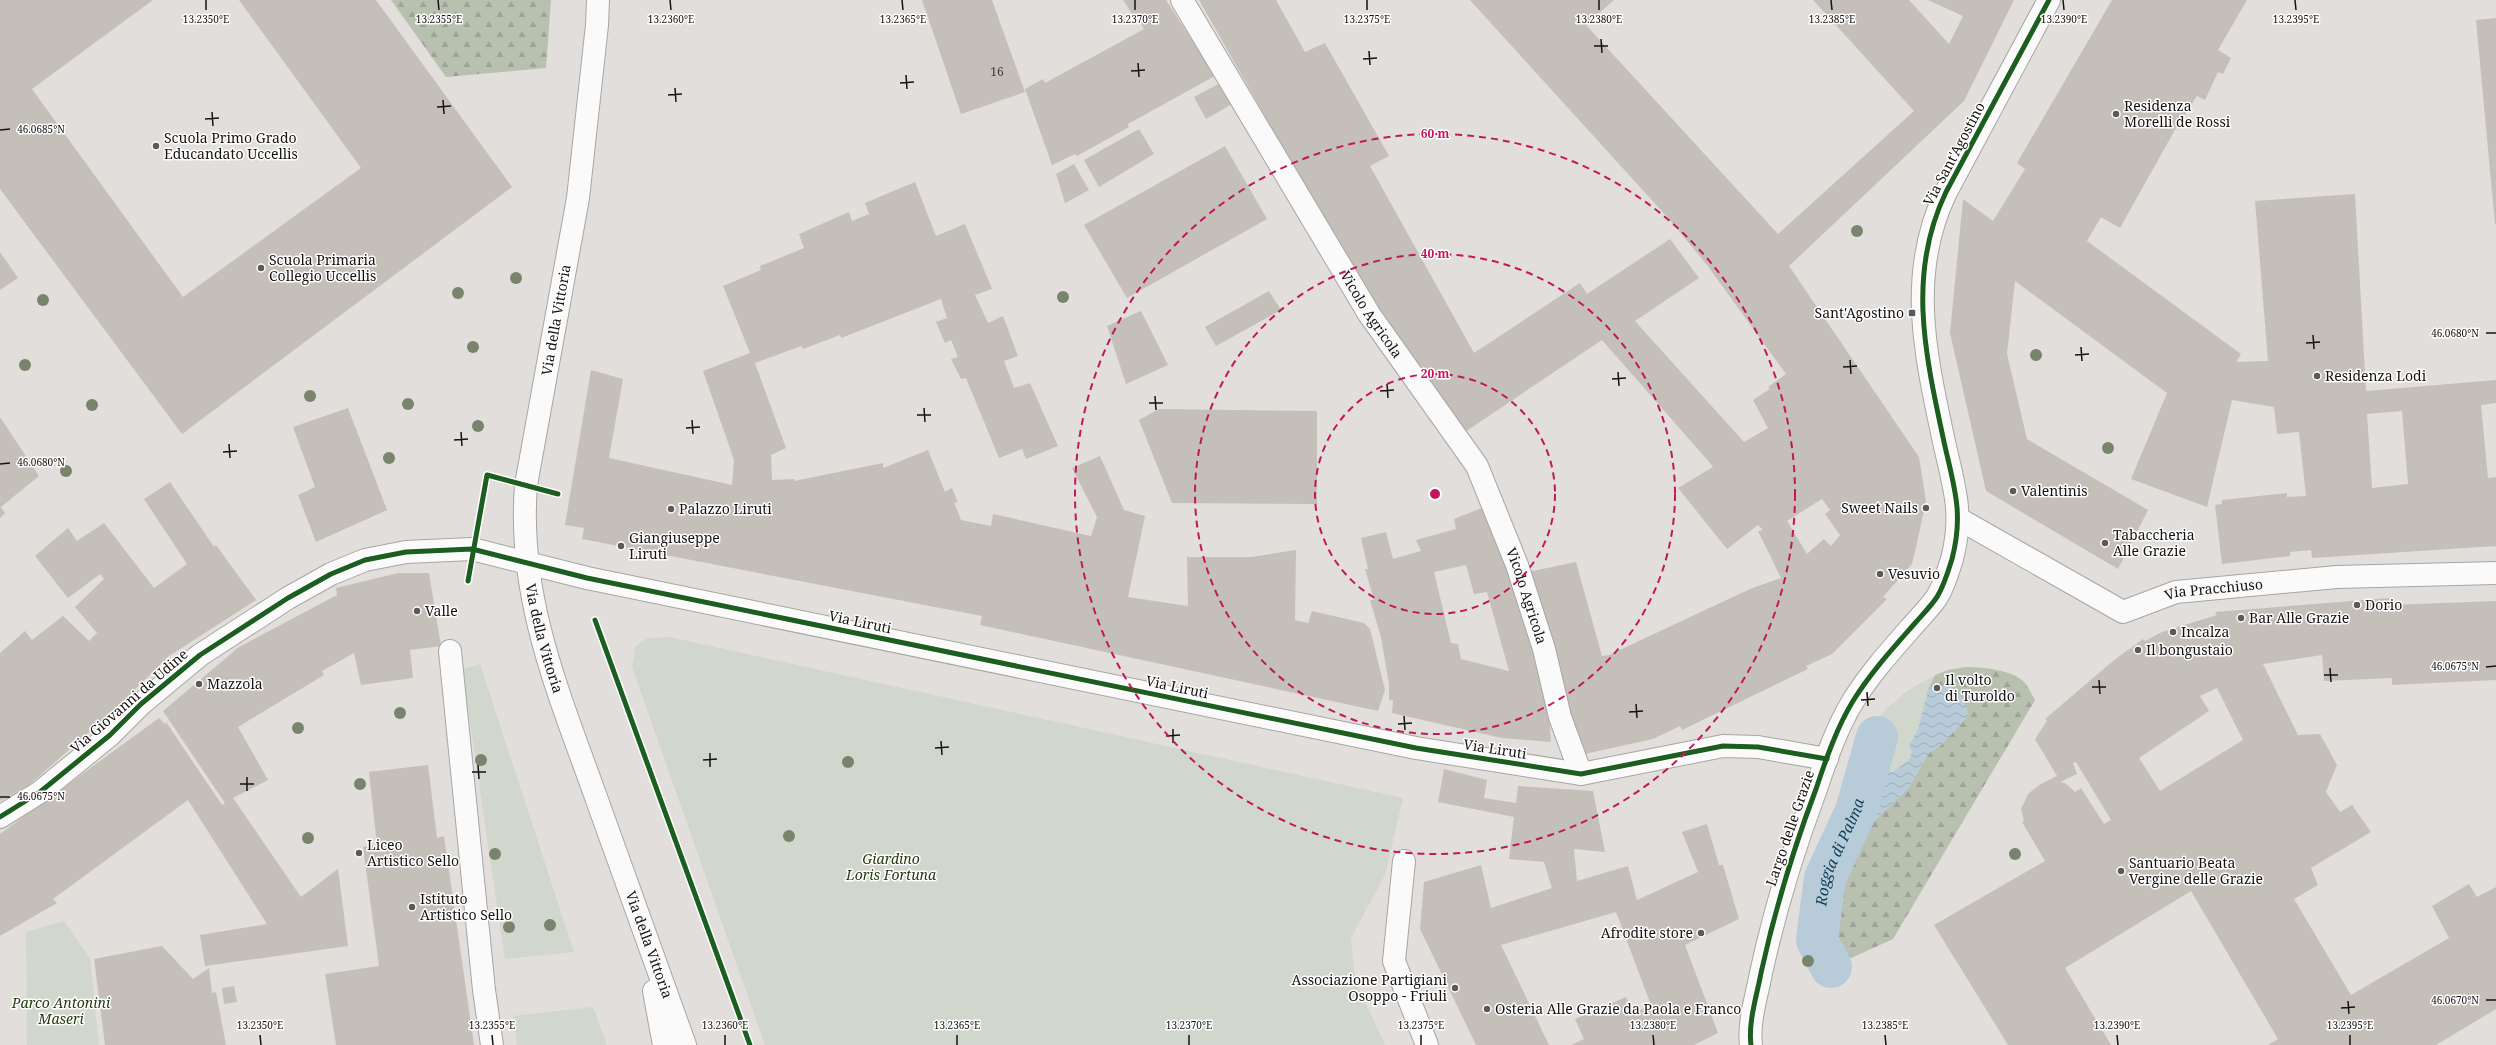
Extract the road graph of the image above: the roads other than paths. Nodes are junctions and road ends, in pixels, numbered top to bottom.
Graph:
1 (598, 0) edge
2 (1182, 0) edge
3 (2049, 0) edge
4 (1959, 519) junction
5 (526, 563) junction
6 (2496, 573) edge
7 (450, 651) dead end
8 (1827, 759) junction
9 (1581, 774) junction
10 (0, 817) edge
11 (1404, 861) dead end
12 (644, 933) junction
13 (1748, 1043) edge
14 (492, 1045) edge
15 (664, 1045) edge
16 (685, 1045) edge
17 (1427, 1045) edge

1 - 5 street, Via della Vittoria
2 - 9 street, Vicolo Agricola
3 - 4 street, Via Sant'Agostino
4 - 6 street, Via Pracchiuso
4 - 8 street, Largo delle Grazie
5 - 9 street, Via Liruti
5 - 10 street, Via Giovanni da Udine
5 - 12 street, Via della Vittoria
7 - 14 street
8 - 9 street, Via Liruti
8 - 13 street, Largo delle Grazie
11 - 17 street
12 - 15 street
12 - 16 street, Via della Vittoria

